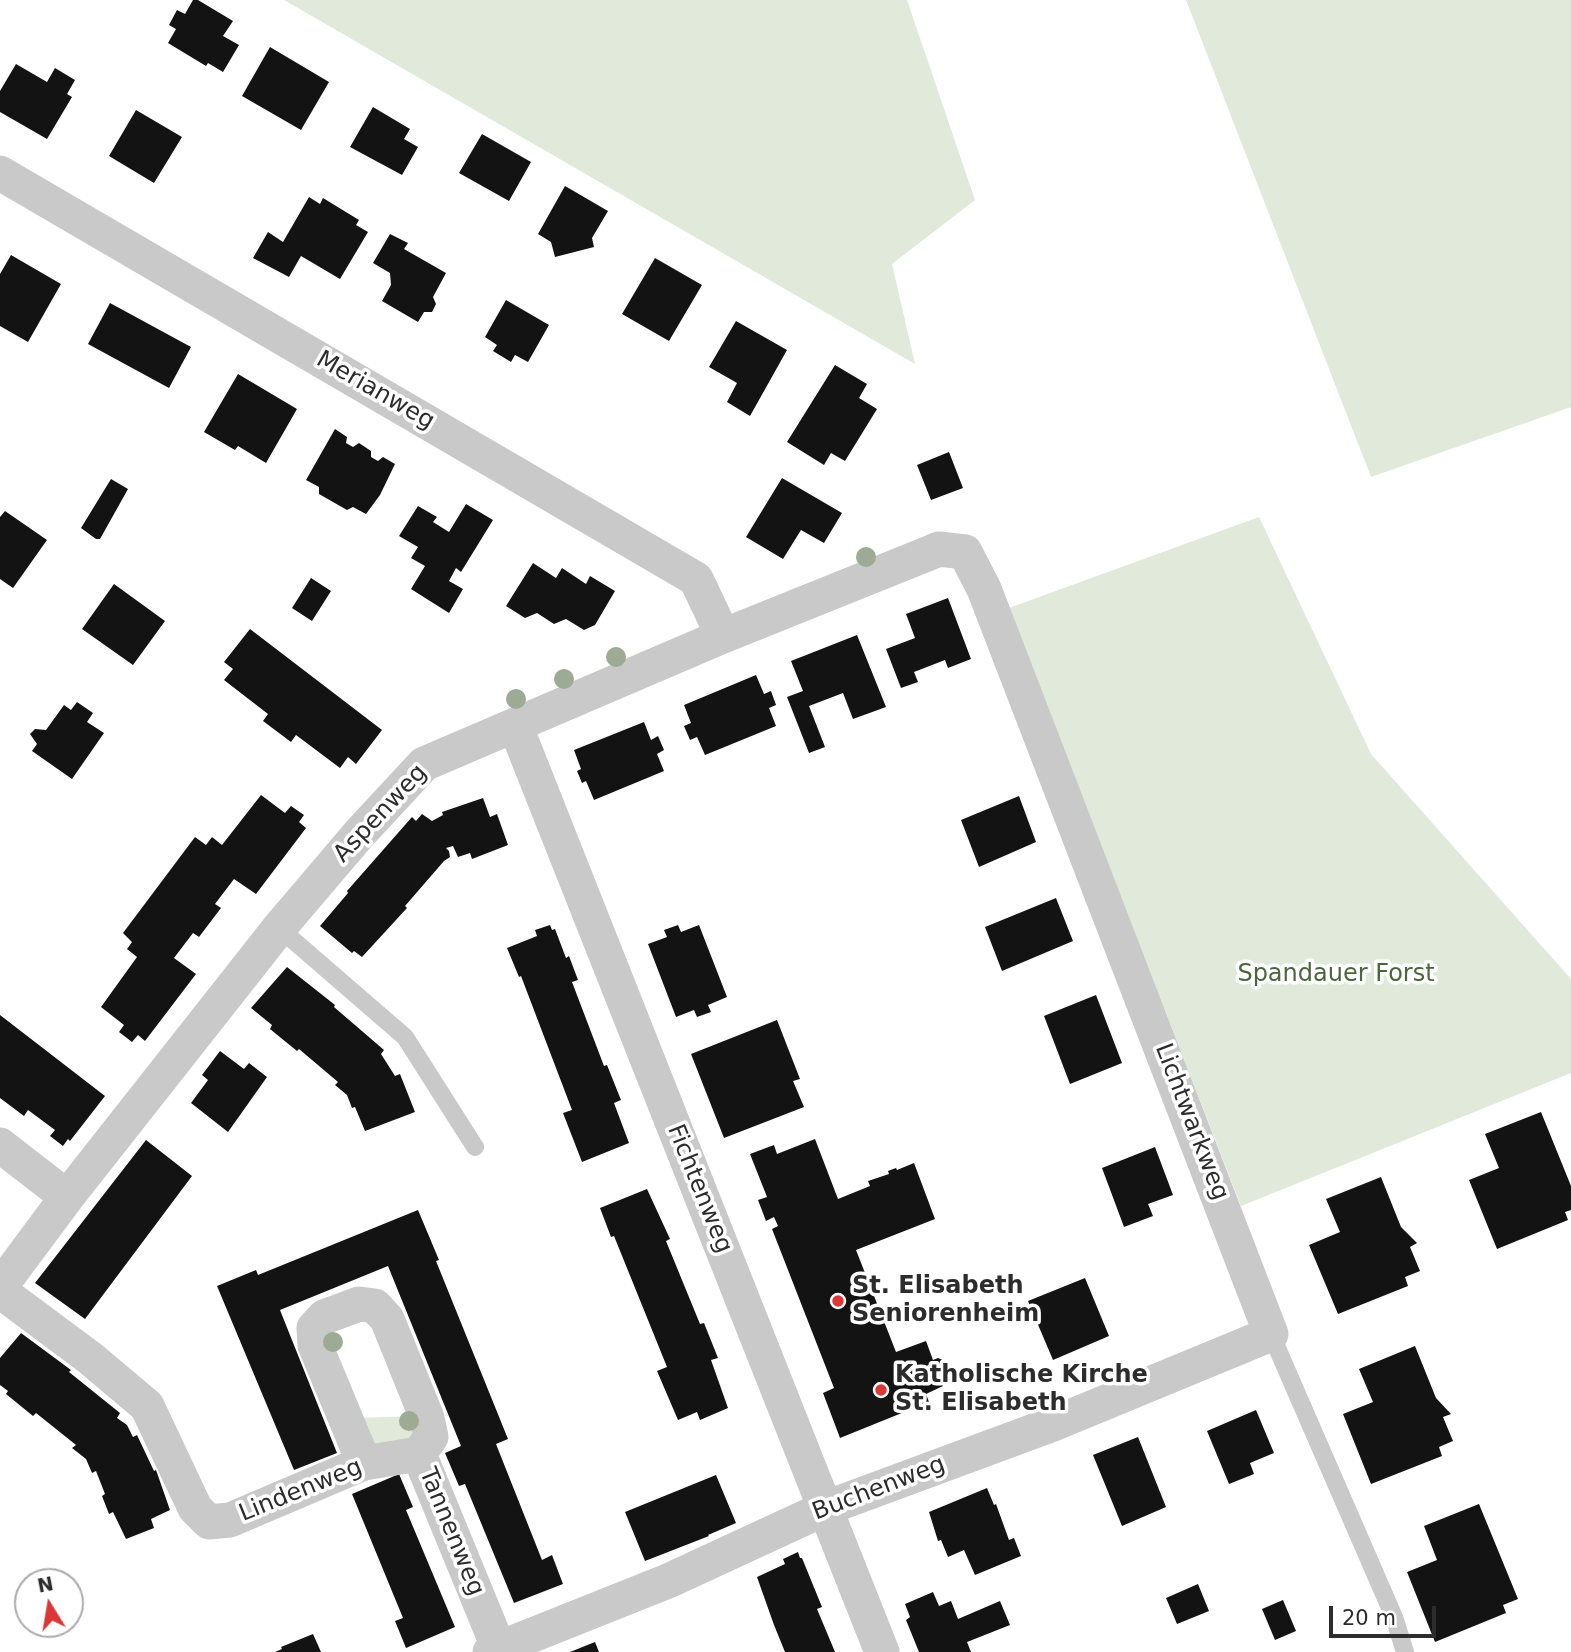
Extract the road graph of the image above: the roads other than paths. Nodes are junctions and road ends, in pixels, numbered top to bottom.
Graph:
1 (0, 173) edge
2 (984, 589) joint
3 (723, 636) junction
4 (515, 725) junction
5 (279, 929) junction
6 (0, 1145) edge
7 (475, 1147) dead end
8 (67, 1197) junction
9 (0, 1289) edge
10 (1271, 1334) junction
11 (419, 1454) junction
12 (364, 1462) junction
13 (825, 1508) junction
14 (504, 1649) edge
15 (882, 1652) edge
16 (1405, 1652) edge

1 - 3 street, Merianweg
2 - 3 street, Aspenweg
2 - 10 street, Lichtwarkweg
3 - 4 street, Aspenweg
4 - 5 street, Aspenweg
4 - 13 street, Fichtenweg
5 - 7 lane
5 - 8 street, Aspenweg
6 - 8 street
8 - 9 street, Aspenweg
9 - 12 street, Lindenweg
10 - 13 street, Buchenweg
10 - 16 lane, Lichtwarkweg
11 - 12 street, Lindenweg
11 - 12 street, Tannenweg
11 - 14 street, Tannenweg
13 - 14 street, Buchenweg
13 - 15 street, Fichtenweg

